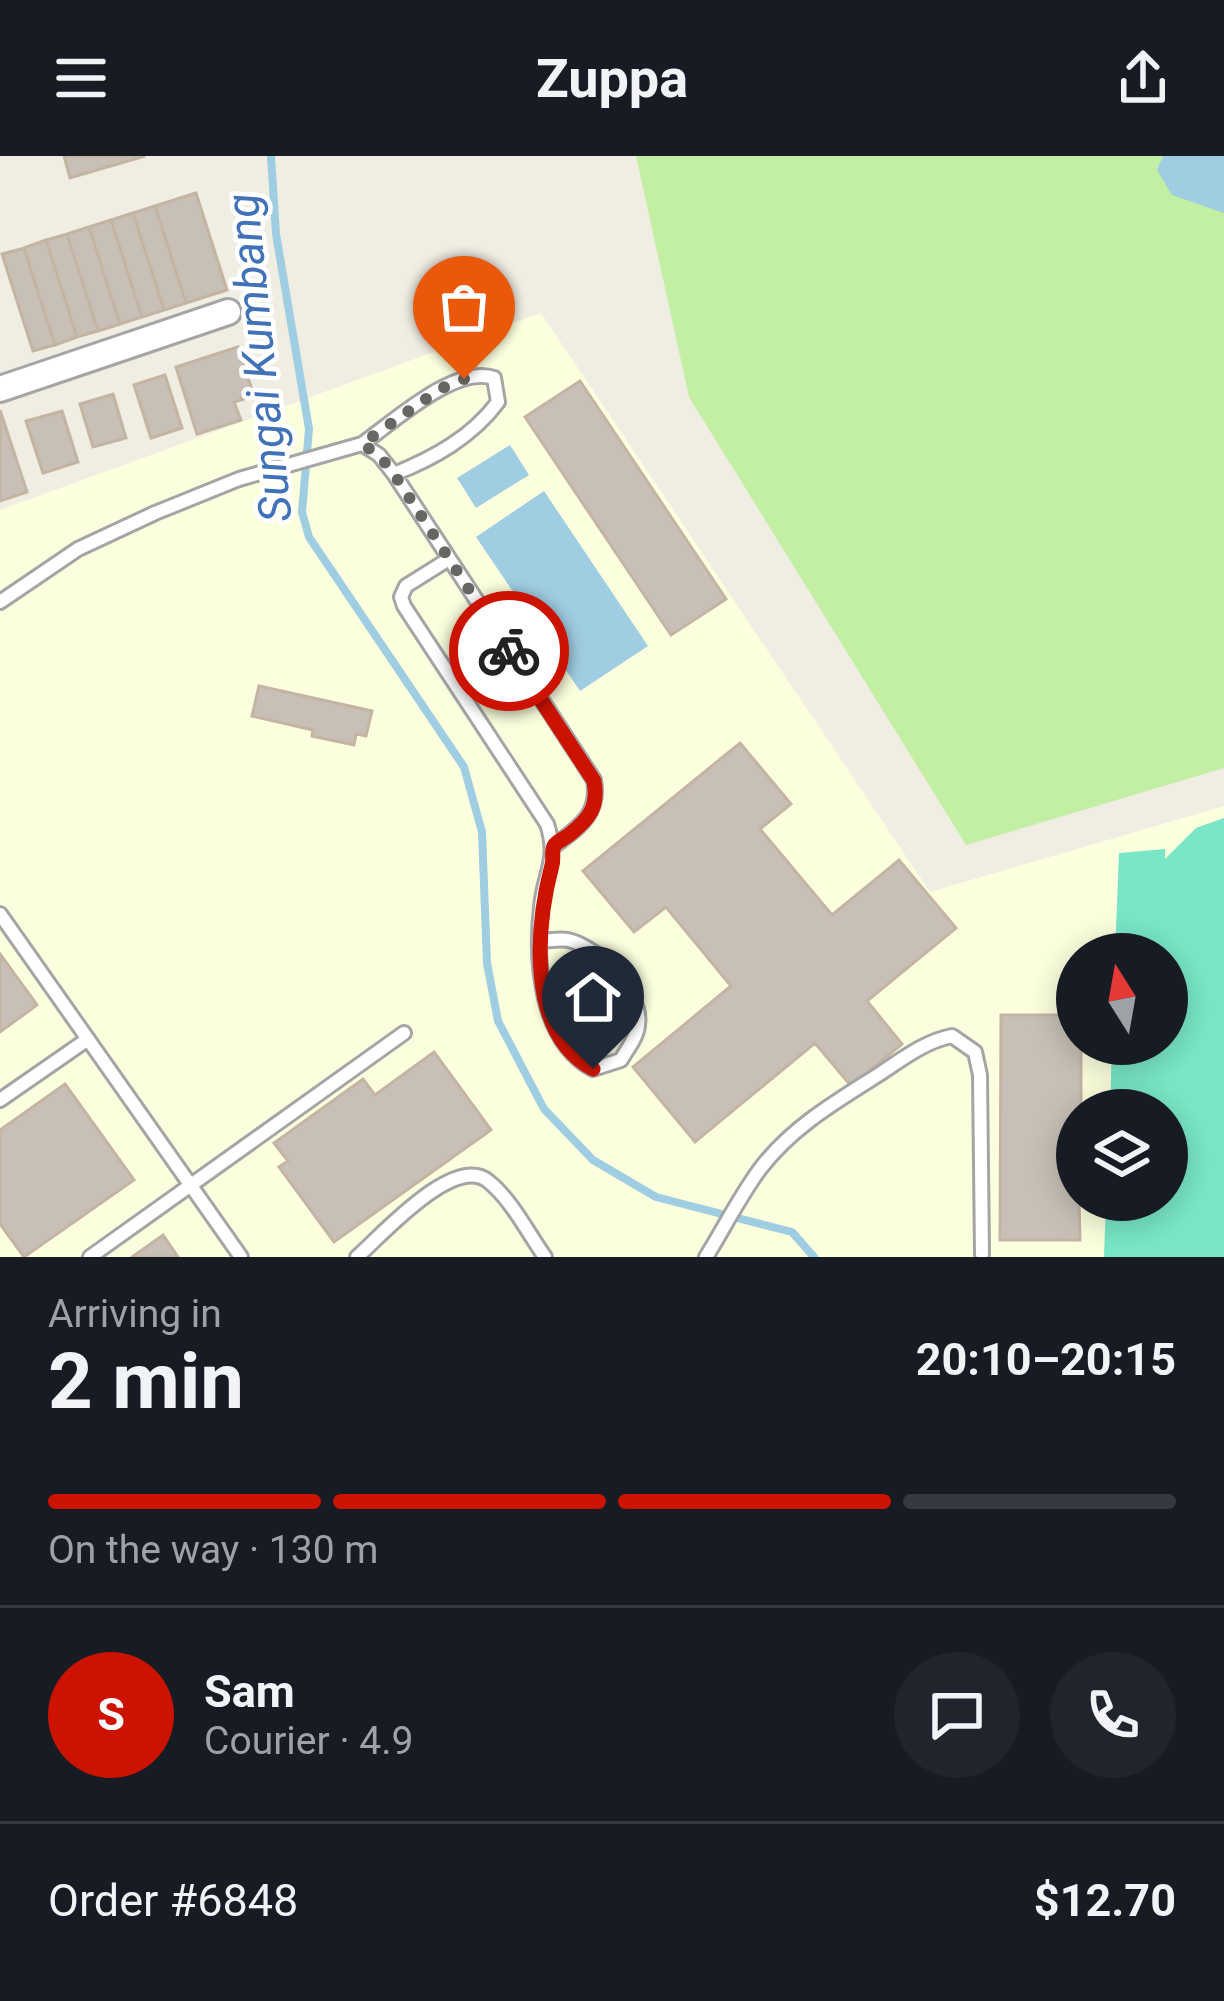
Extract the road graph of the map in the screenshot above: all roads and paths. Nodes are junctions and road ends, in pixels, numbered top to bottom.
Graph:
1 (228, 312) dead end
2 (0, 388) edge
3 (356, 445) junction
4 (394, 474) junction
5 (449, 560) junction
6 (0, 602) edge
7 (554, 846) junction
8 (0, 914) edge
9 (539, 941) junction
10 (404, 1033) dead end
11 (88, 1039) junction
12 (0, 1100) edge
13 (193, 1186) junction
14 (982, 1254) dead end
15 (90, 1257) edge
16 (241, 1257) edge
17 (357, 1257) edge
18 (545, 1257) edge
19 (706, 1257) edge

1 - 2 street
3 - 4 lane
3 - 4 lane
3 - 6 lane
4 - 5 lane
5 - 7 lane
5 - 7 lane
7 - 9 lane
8 - 11 lane
9 - 9 lane
10 - 13 lane
11 - 12 lane
11 - 13 lane
13 - 15 lane
13 - 16 lane
14 - 19 lane
17 - 18 lane

